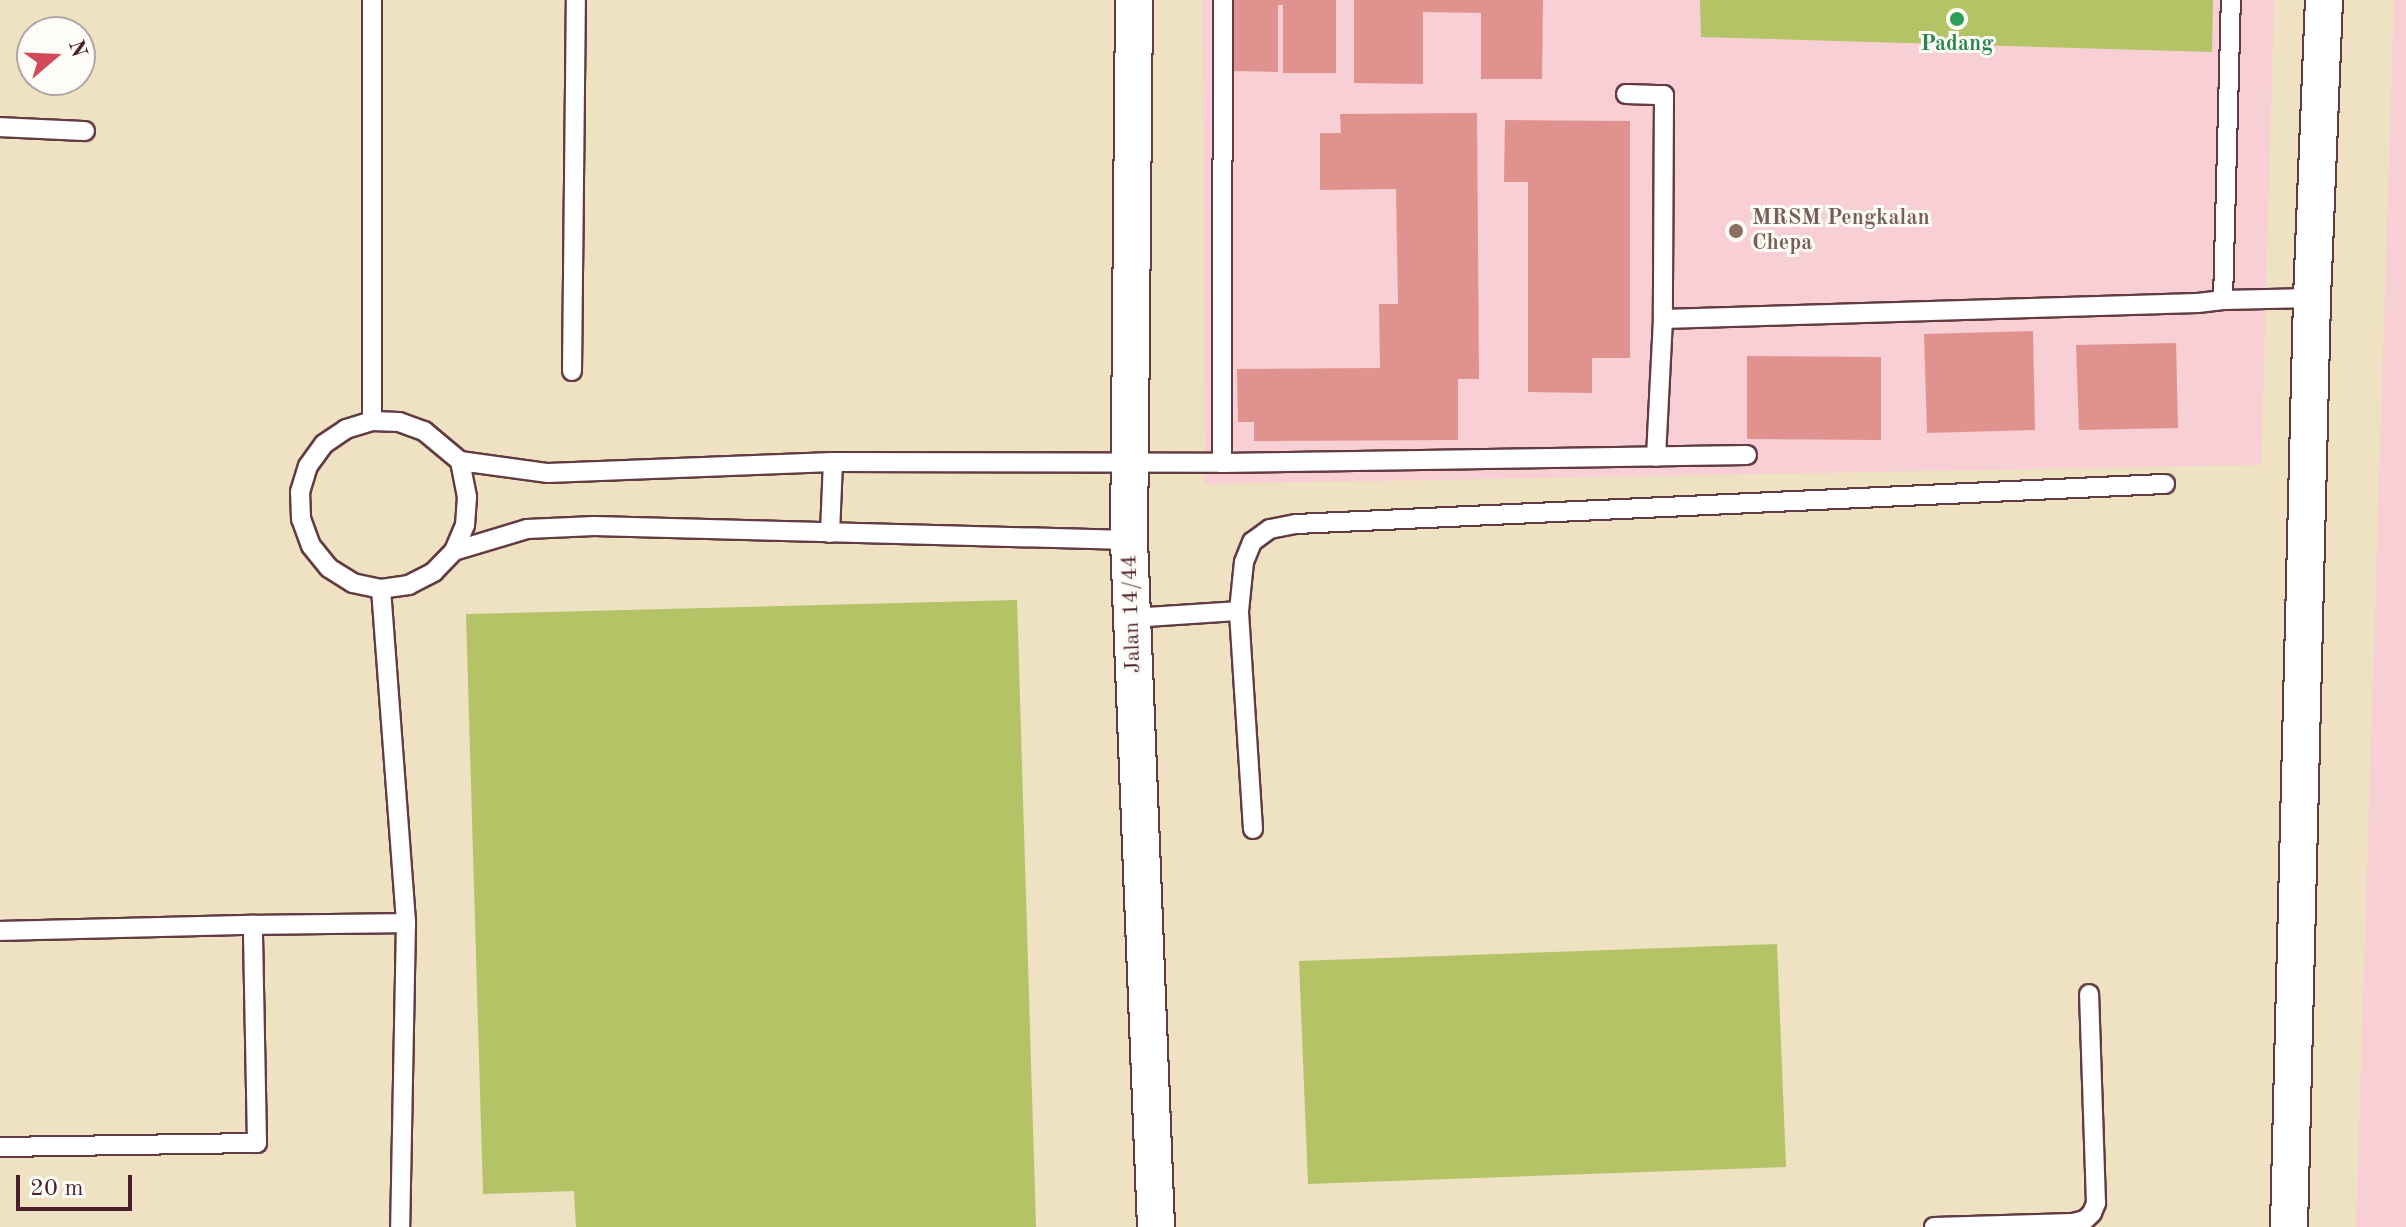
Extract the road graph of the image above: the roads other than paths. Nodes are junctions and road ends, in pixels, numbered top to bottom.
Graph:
1 (372, 0) edge
2 (576, 0) edge
3 (1134, 0) edge
4 (1223, 0) edge
5 (2231, 0) edge
6 (2324, 0) edge
7 (1626, 94) dead end
8 (0, 127) edge
9 (85, 131) dead end
10 (2312, 298) junction
11 (2223, 300) junction
12 (1663, 319) junction
13 (572, 371) dead end
14 (372, 421) junction
15 (1747, 455) dead end
16 (1656, 457) junction
17 (460, 461) junction
18 (833, 462) junction
19 (1130, 463) junction
20 (1222, 463) junction
21 (2165, 484) dead end
22 (830, 533) junction
23 (1129, 540) junction
24 (454, 551) junction
25 (381, 589) junction
26 (1239, 611) junction
27 (1133, 618) junction
28 (1253, 829) dead end
29 (406, 923) junction
30 (253, 925) junction
31 (0, 931) edge
32 (2089, 994) dead end
33 (0, 1147) edge
34 (400, 1227) edge
35 (1156, 1227) edge
36 (1934, 1227) edge
37 (2289, 1227) edge

1 - 14 lane
2 - 13 lane
3 - 19 street, Jalan 14/44
4 - 20 lane
5 - 11 lane
6 - 10 street
7 - 12 lane
8 - 9 lane
10 - 11 lane
10 - 37 street
11 - 12 lane
12 - 16 lane
14 - 17 lane
14 - 25 lane
15 - 16 lane
16 - 20 lane
17 - 18 lane
17 - 24 lane
18 - 19 lane
18 - 22 lane
19 - 20 lane
19 - 23 street, Jalan 14/44
21 - 26 lane
22 - 23 lane
22 - 24 lane
23 - 27 street, Jalan 14/44
24 - 25 lane
25 - 29 lane
26 - 27 lane
26 - 28 lane
27 - 35 street, Jalan 14/44
29 - 30 lane
29 - 34 lane
30 - 31 lane
30 - 33 lane
32 - 36 lane

